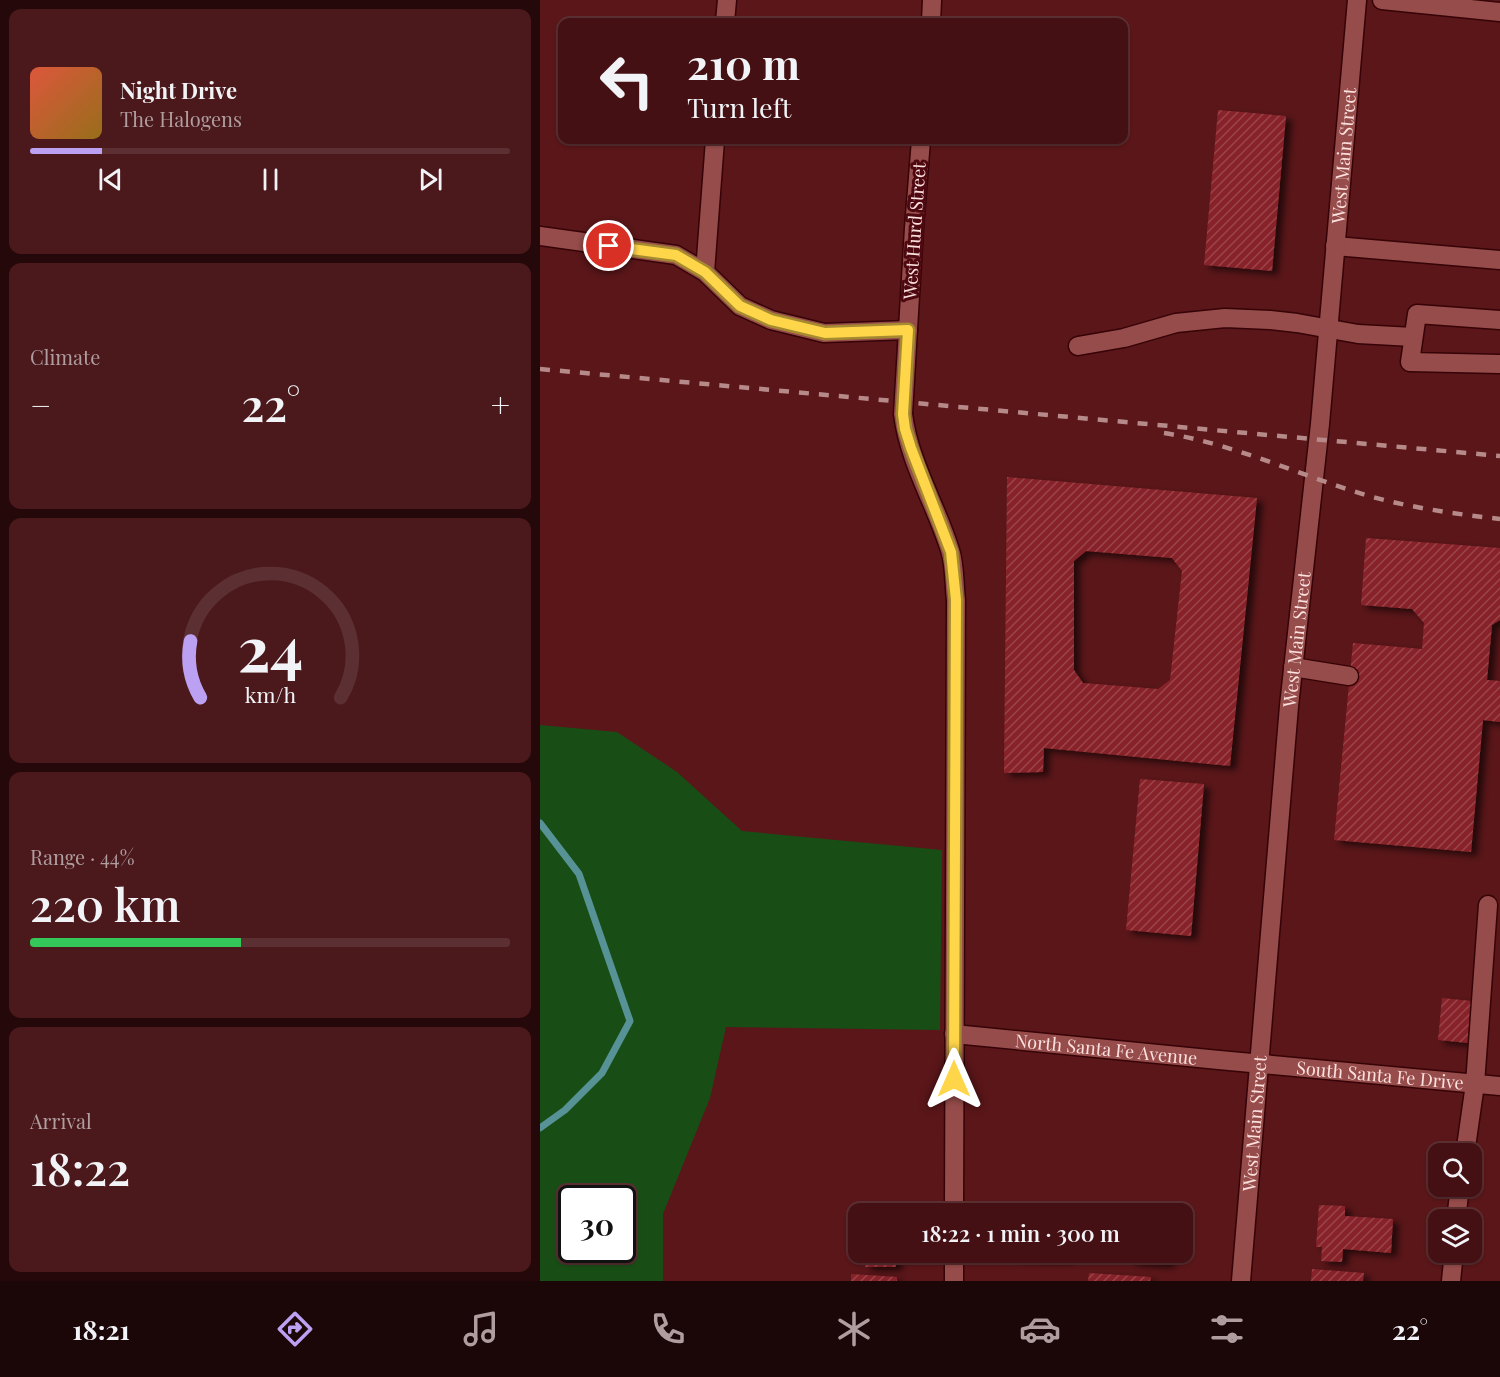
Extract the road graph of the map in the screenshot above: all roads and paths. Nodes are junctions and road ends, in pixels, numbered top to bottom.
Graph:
1 (727, 0) edge
2 (932, 0) edge
3 (1357, 0) edge
4 (1382, 0) edge
5 (1500, 12) edge
6 (725, 18) edge
7 (931, 18) edge
8 (715, 144) edge
9 (921, 144) edge
10 (540, 236) edge
11 (1335, 246) junction
12 (1500, 260) edge
13 (705, 272) junction
14 (1500, 320) edge
15 (1329, 329) junction
16 (908, 330) junction
17 (1413, 337) junction
18 (1078, 346) dead end
19 (1500, 364) edge
20 (1293, 667) junction
21 (1349, 676) dead end
22 (1488, 905) dead end
23 (954, 1034) junction
24 (1259, 1064) junction
25 (1475, 1084) junction
26 (1500, 1086) edge
27 (1467, 1143) edge
28 (954, 1203) edge
29 (954, 1263) edge
30 (1453, 1263) edge
31 (954, 1281) edge
32 (1241, 1281) edge
33 (1451, 1281) edge

1 - 6 street
2 - 7 street
3 - 11 street, West Main Street
4 - 5 street
8 - 13 street
9 - 16 street, West Hurd Street
10 - 13 street
11 - 12 street
11 - 15 street, West Main Street
13 - 16 street
14 - 17 street
15 - 17 street
15 - 18 street
15 - 20 street, West Main Street
16 - 23 street, West Hurd Street
17 - 19 street
20 - 21 street
20 - 24 street, West Main Street
22 - 25 street
23 - 24 street, North Santa Fe Avenue
23 - 28 street, West Hurd Street
24 - 25 street, South Santa Fe Drive
24 - 32 street, West Main Street
25 - 26 street, South Santa Fe Drive
25 - 27 street
29 - 31 street
30 - 33 street

